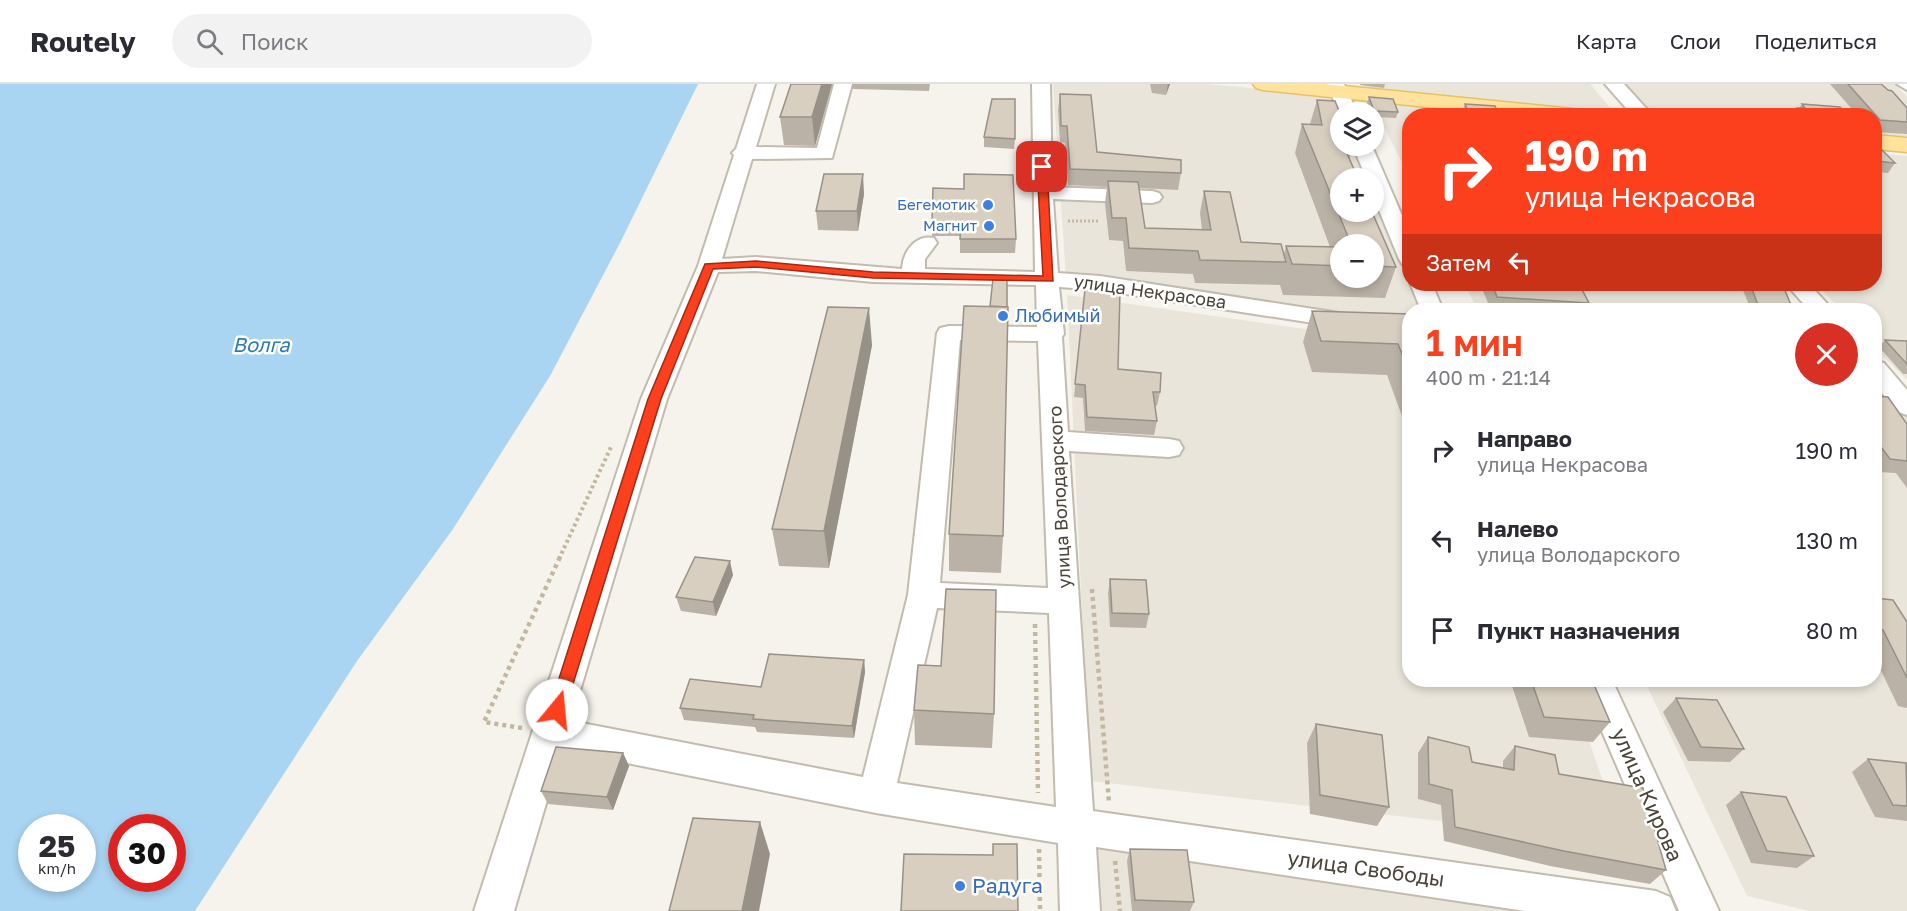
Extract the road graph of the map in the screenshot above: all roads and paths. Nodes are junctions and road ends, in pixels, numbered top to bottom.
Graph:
1 (766, 84) edge
2 (843, 84) edge
3 (1041, 84) edge
4 (1263, 84) edge
5 (1614, 84) edge
6 (1337, 88) edge
7 (1343, 102) edge
8 (1513, 108) edge
9 (1636, 108) edge
10 (1882, 143) edge
11 (1907, 145) edge
12 (742, 153) junction
13 (1366, 156) edge
14 (1043, 193) junction
15 (1152, 196) dead end
16 (1068, 221) dead end
17 (1100, 222) dead end
18 (1402, 240) edge
19 (926, 243) dead end
20 (709, 266) junction
21 (913, 276) junction
22 (1049, 279) junction
23 (1803, 291) edge
24 (1815, 303) edge
25 (1402, 330) edge
26 (1052, 334) junction
27 (1886, 381) edge
28 (1907, 406) edge
29 (1057, 441) junction
30 (1169, 448) dead end
31 (924, 595) junction
32 (1065, 601) junction
33 (1599, 687) edge
34 (550, 732) junction
35 (876, 796) junction
36 (1076, 827) junction
37 (494, 911) edge
38 (1080, 911) edge
39 (1656, 911) edge
40 (1699, 911) edge

1 - 12 street
2 - 12 street
3 - 14 street, улица Володарского
4 - 6 main road
5 - 9 street
6 - 7 street
6 - 8 main road
10 - 11 main road
12 - 20 street
13 - 18 street
14 - 15 street
14 - 22 street, улица Володарского
16 - 17 path
19 - 21 street
20 - 21 street, улица Некрасова
20 - 34 street
21 - 22 street, улица Некрасова
22 - 25 street, улица Некрасова
22 - 26 street, улица Володарского
23 - 24 street
26 - 29 street, улица Володарского
26 - 31 street
27 - 28 street
29 - 30 street
29 - 32 street, улица Володарского
31 - 32 street
31 - 35 street
32 - 36 street, улица Володарского
33 - 40 street, улица Кирова
34 - 35 street, улица Свободы
34 - 37 street
35 - 36 street, улица Свободы
36 - 38 street, улица Володарского
36 - 39 street, улица Свободы

